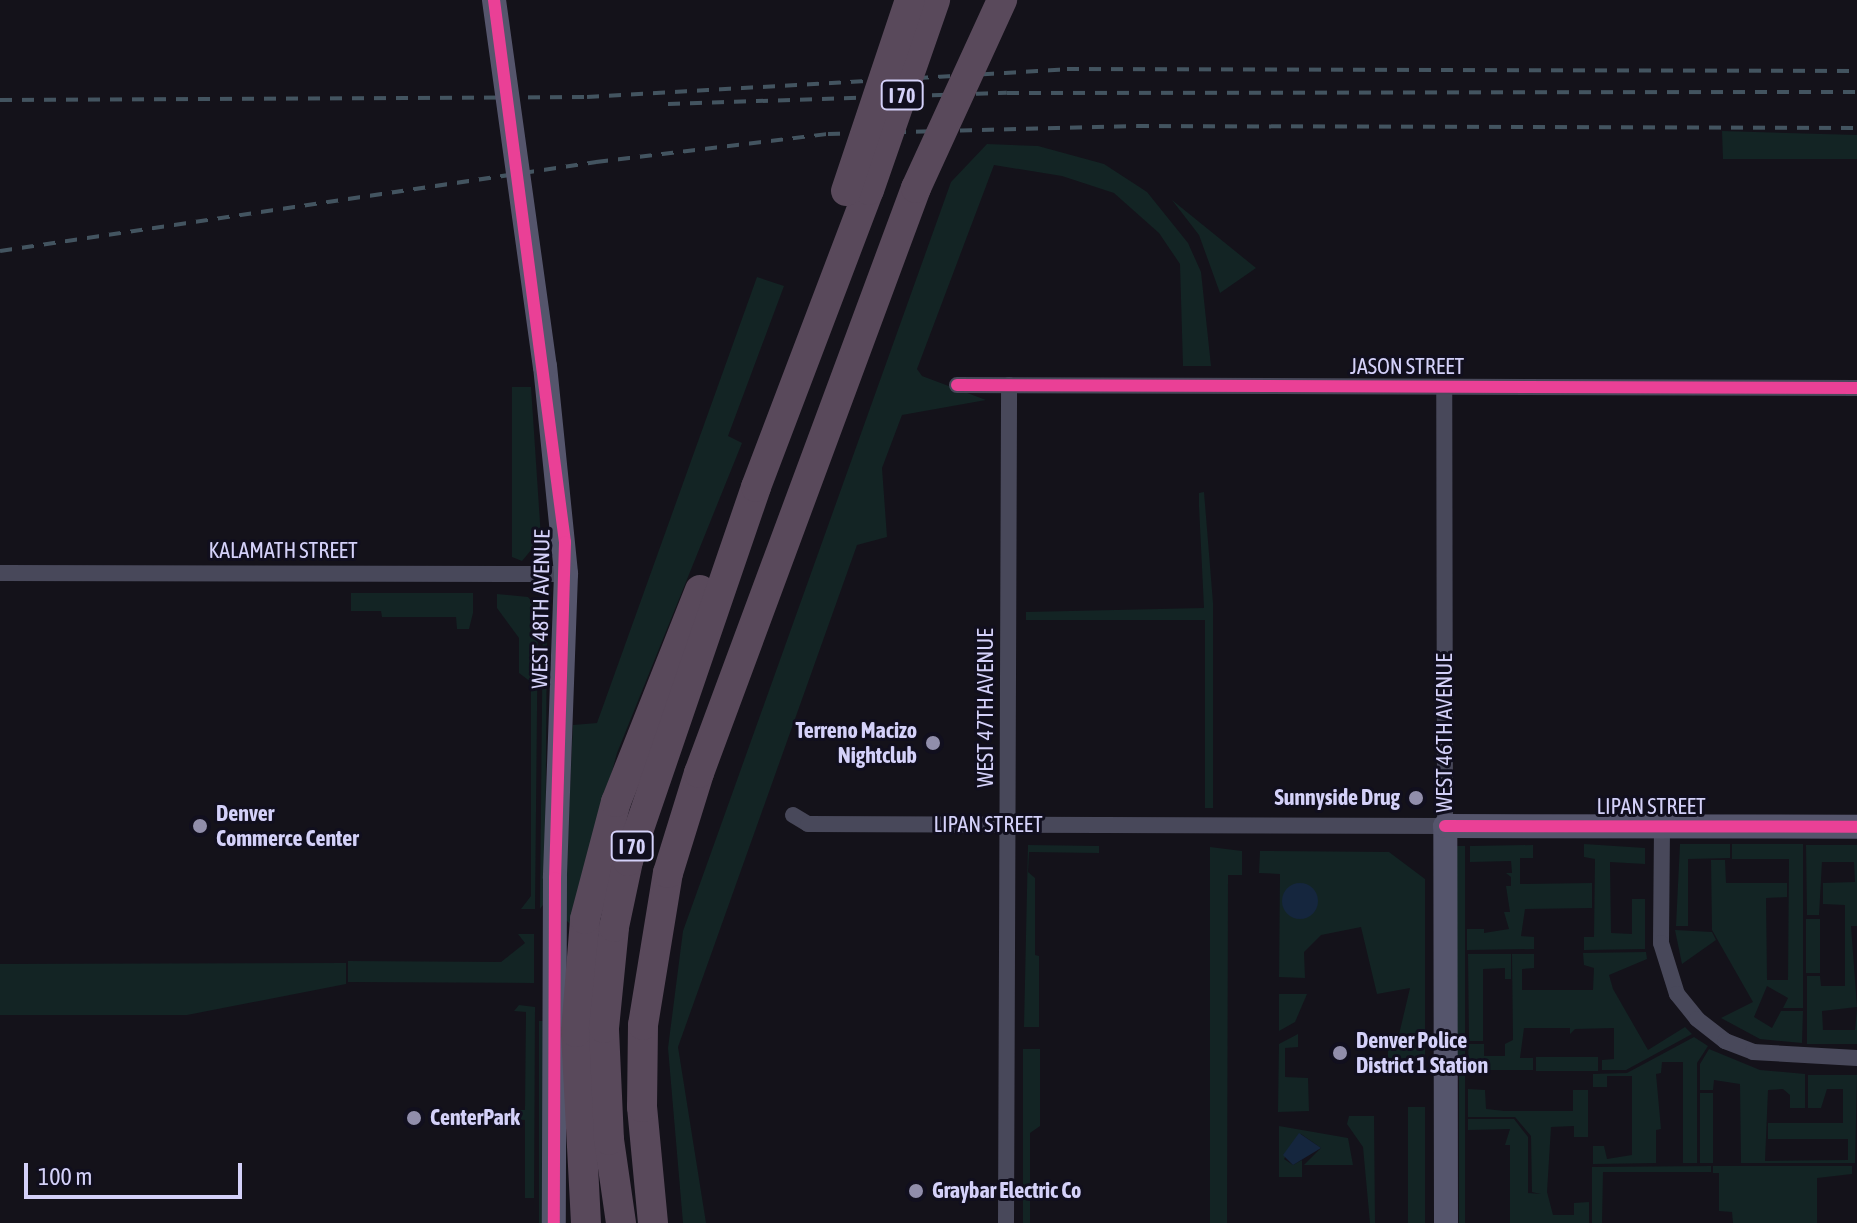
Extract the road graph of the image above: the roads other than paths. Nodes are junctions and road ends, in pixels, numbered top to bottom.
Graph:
1 (494, 0) edge
2 (910, 0) edge
3 (935, 0) edge
4 (982, 0) edge
5 (1002, 0) edge
6 (916, 188) junction
7 (858, 190) junction
8 (957, 385) dead end
9 (1009, 385) junction
10 (1444, 387) junction
11 (1857, 388) edge
12 (756, 487) junction
13 (0, 573) edge
14 (566, 574) junction
15 (793, 815) dead end
16 (1008, 825) junction
17 (1445, 826) junction
18 (1662, 827) junction
19 (1857, 827) edge
20 (643, 1025) junction
21 (1857, 1058) edge
22 (554, 1223) edge
23 (586, 1223) edge
24 (621, 1223) edge
25 (653, 1223) edge
26 (674, 1223) edge
27 (1006, 1223) edge
28 (1446, 1223) edge

1 - 14 street, WEST 48TH AVENUE, bridge
2 - 7 highway, bridge
3 - 7 highway, I 70, bridge
4 - 6 highway, I 70, bridge
5 - 6 highway, bridge
6 - 20 highway, I 70
7 - 12 highway, I 70
8 - 9 street, JASON STREET
9 - 10 street, JASON STREET
9 - 16 street, WEST 47TH AVENUE
10 - 11 street, JASON STREET
10 - 17 street, WEST 46TH AVENUE
12 - 23 highway
12 - 24 highway, I 70
13 - 14 street, KALAMATH STREET
14 - 22 street, WEST 48TH AVENUE
15 - 16 street, LIPAN STREET
16 - 17 street, LIPAN STREET
16 - 27 street, WEST 47TH AVENUE
17 - 18 street, LIPAN STREET
17 - 28 street, WEST 46TH AVENUE
18 - 19 street, LIPAN STREET
18 - 21 street
20 - 25 highway, I 70
20 - 26 highway

